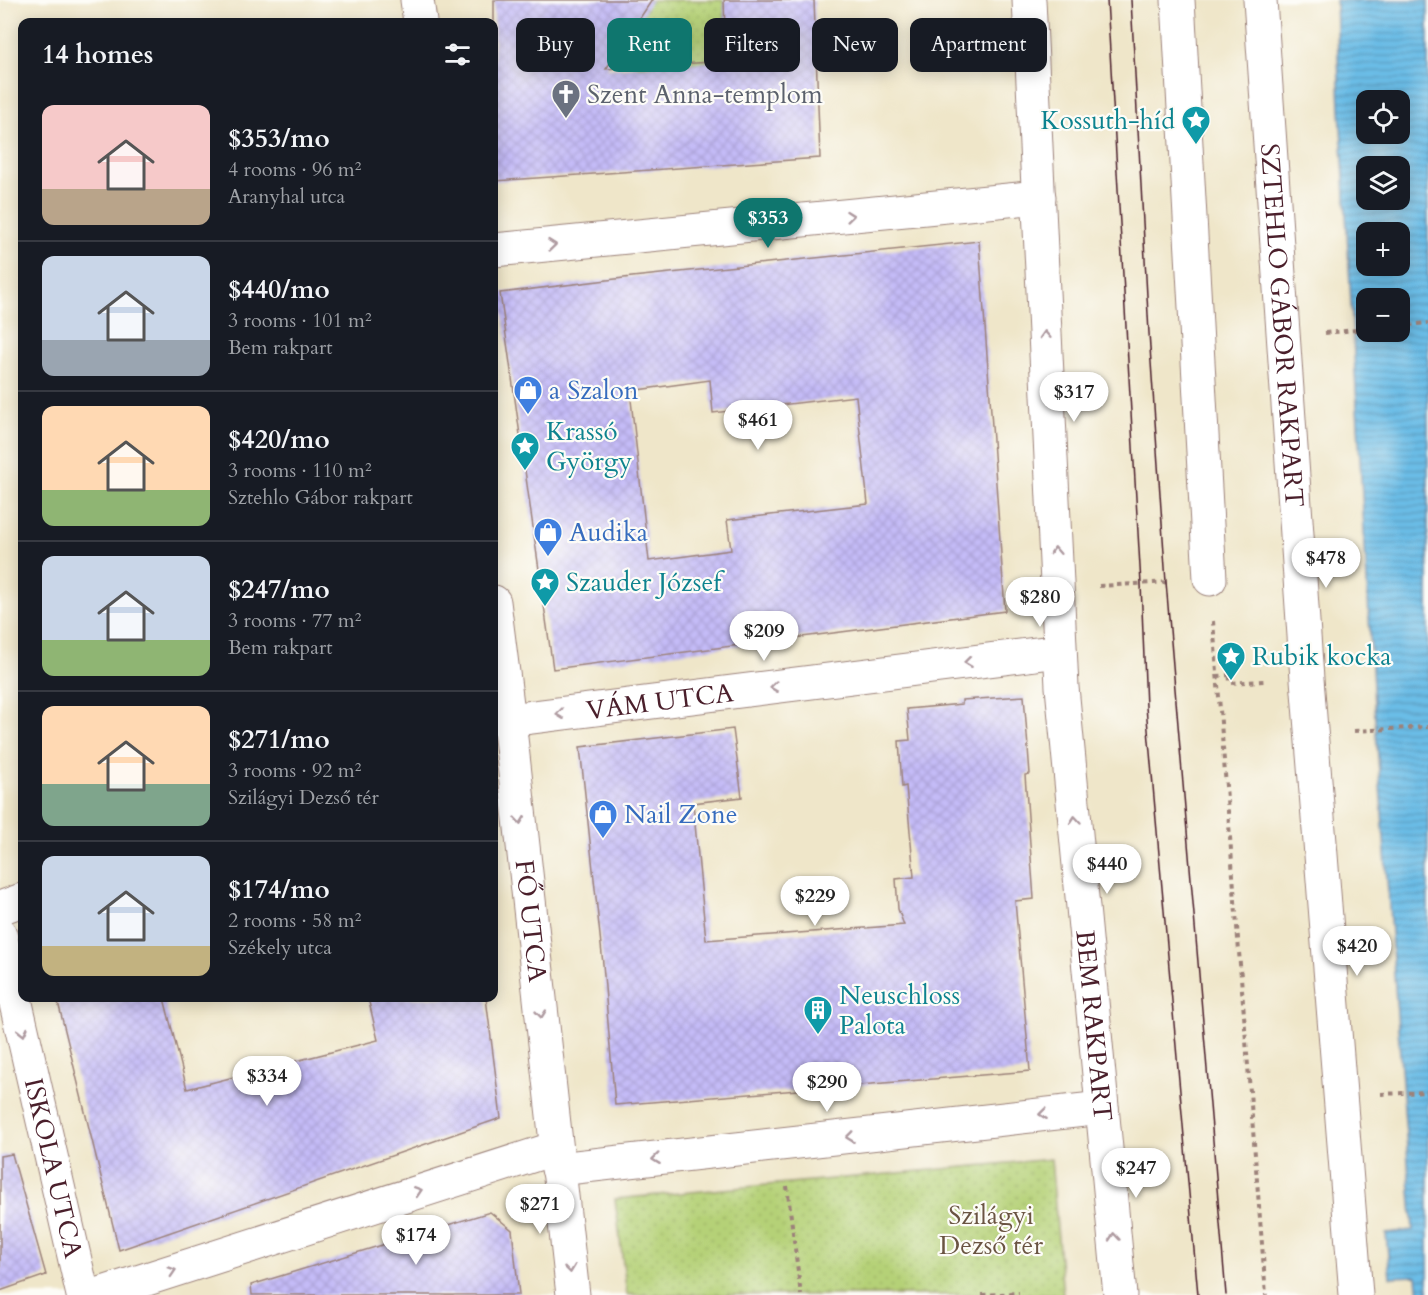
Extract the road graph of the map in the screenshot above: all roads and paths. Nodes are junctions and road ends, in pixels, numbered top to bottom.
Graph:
1 (417, 0) edge
2 (1029, 0) edge
3 (1178, 0) edge
4 (1260, 0) edge
5 (419, 18) edge
6 (1038, 197) junction
7 (498, 250) edge
8 (1428, 323) edge
9 (1410, 325) edge
10 (1356, 330) edge
11 (1322, 333) dead end
12 (1210, 579) junction
13 (1095, 586) dead end
14 (498, 633) edge
15 (1060, 651) junction
16 (1229, 667) dead end
17 (1230, 675) junction
18 (1217, 676) junction
19 (1230, 683) dead end
20 (509, 720) junction
21 (1428, 727) edge
22 (1347, 731) dead end
23 (504, 780) edge
24 (18, 901) edge
25 (0, 908) edge
26 (0, 934) edge
27 (1428, 1092) edge
28 (1374, 1094) dead end
29 (1102, 1108) junction
30 (782, 1144) junction
31 (557, 1159) junction
32 (1019, 1293) dead end
33 (83, 1295) edge
34 (97, 1295) edge
35 (573, 1295) edge
36 (801, 1295) edge
37 (982, 1295) edge
38 (1120, 1295) edge
39 (1266, 1295) edge
40 (1356, 1295) edge

1 - 5 street
2 - 6 street, BEM RAKPART
3 - 12 street
4 - 40 street, SZTEHLO GÁBOR RAKPART
7 -> 6 street
15 -> 6 street, BEM RAKPART
8 - 9 path
10 - 11 path
12 - 13 path
12 - 18 path
14 - 20 street, FŐ UTCA
15 -> 20 street, VÁM UTCA
29 -> 15 street, BEM RAKPART
16 - 17 path
17 - 18 path
17 - 19 path
18 - 39 path
20 - 23 street, FŐ UTCA
21 - 22 path
23 -> 31 street, FŐ UTCA
24 - 25 street
26 -> 33 street, ISKOLA UTCA
27 - 28 path
29 -> 30 street
38 -> 29 street, BEM RAKPART
30 -> 31 street
30 - 36 path
34 -> 31 street
31 -> 35 street
32 - 37 path

